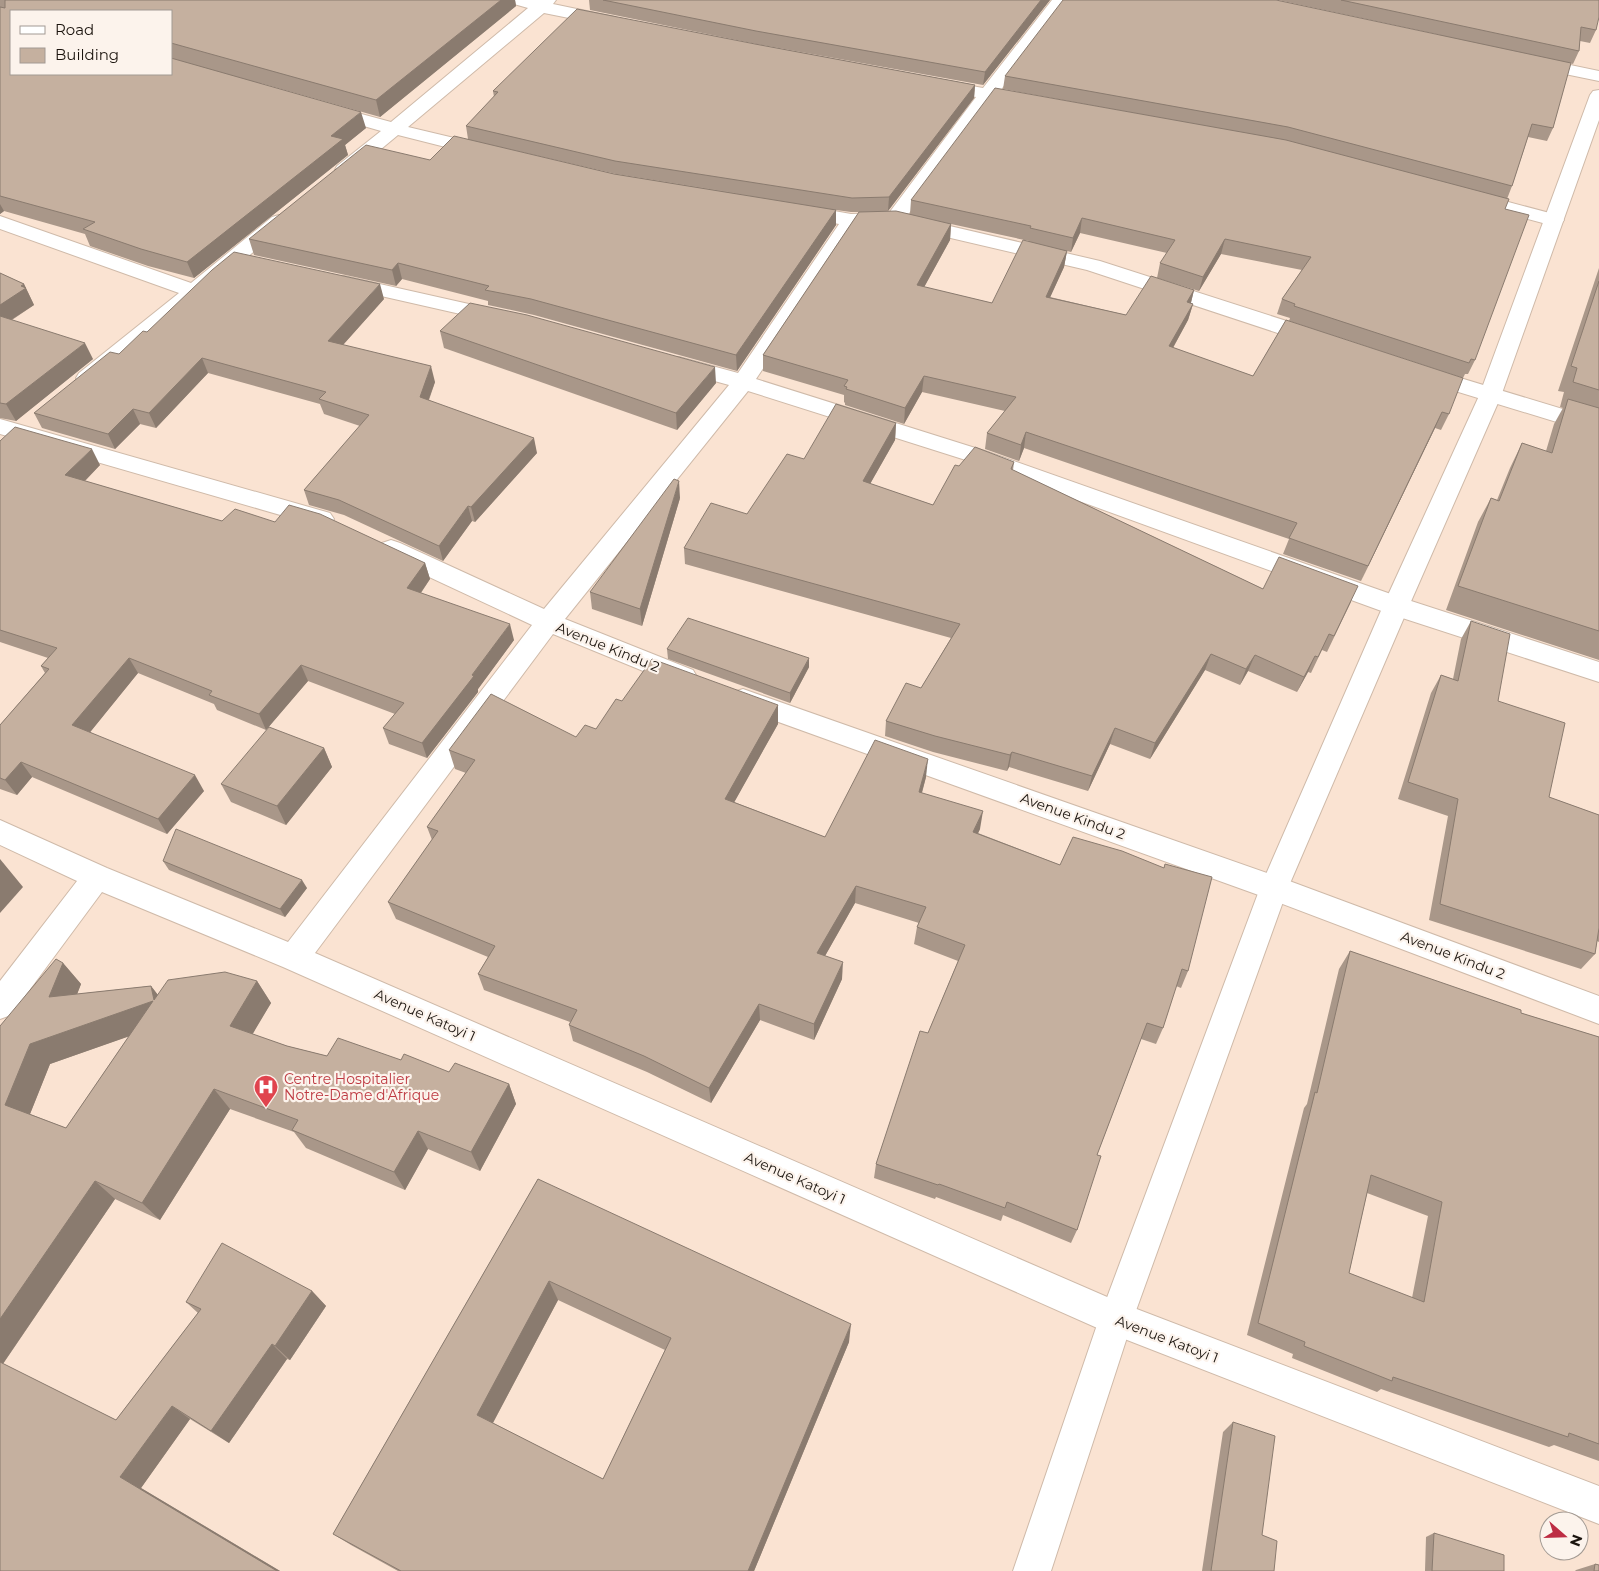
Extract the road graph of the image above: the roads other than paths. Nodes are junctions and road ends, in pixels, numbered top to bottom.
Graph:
1 (520, 0) edge
2 (1061, 0) edge
3 (545, 3) edge
4 (629, 25) edge
5 (1513, 58) edge
6 (1599, 76) edge
7 (920, 82) edge
8 (988, 94) junction
9 (1599, 95) edge
10 (309, 104) edge
11 (1046, 105) edge
12 (395, 129) junction
13 (500, 154) edge
14 (325, 184) edge
15 (1458, 194) edge
16 (295, 209) edge
17 (782, 209) edge
18 (895, 219) junction
19 (851, 220) junction
20 (1554, 220) junction
21 (0, 222) edge
22 (233, 258) junction
23 (262, 264) edge
24 (320, 277) edge
25 (194, 291) junction
26 (523, 322) edge
27 (1332, 344) edge
28 (657, 358) edge
29 (1406, 368) edge
30 (743, 382) junction
31 (73, 389) edge
32 (1490, 396) junction
33 (1599, 428) edge
34 (15, 431) edge
35 (344, 528) edge
36 (370, 540) edge
37 (1396, 606) junction
38 (548, 622) junction
39 (1599, 672) edge
40 (0, 832) edge
41 (97, 878) junction
42 (1274, 888) junction
43 (294, 958) junction
44 (0, 1005) edge
45 (1599, 1010) edge
46 (1116, 1320) junction
47 (1599, 1504) edge
48 (1032, 1571) edge

1 - 3 street
2 - 8 street
3 - 4 street
3 - 12 street
5 - 6 street
7 - 8 street
8 - 11 street
8 - 18 street
9 - 20 street
10 - 12 street
12 - 13 street
12 - 14 street
15 - 20 street
16 - 22 street
17 - 19 street
18 - 19 street
18 - 27 street
19 - 30 street
20 - 32 street
21 - 25 street
22 - 23 street
22 - 25 street
24 - 26 street
25 - 31 street
28 - 30 street
29 - 32 street
30 - 37 street
30 - 38 street
32 - 33 street
32 - 37 street
34 - 35 street
36 - 38 street, Avenue Kindu 2
37 - 39 street
37 - 42 street
38 - 42 street, Avenue Kindu 2
38 - 43 street
40 - 41 street, Avenue Katoyi 1
41 - 43 street, Avenue Katoyi 1
41 - 44 street
42 - 45 street, Avenue Kindu 2
42 - 46 street
43 - 46 street, Avenue Katoyi 1
46 - 47 street, Avenue Katoyi 1
46 - 48 street

